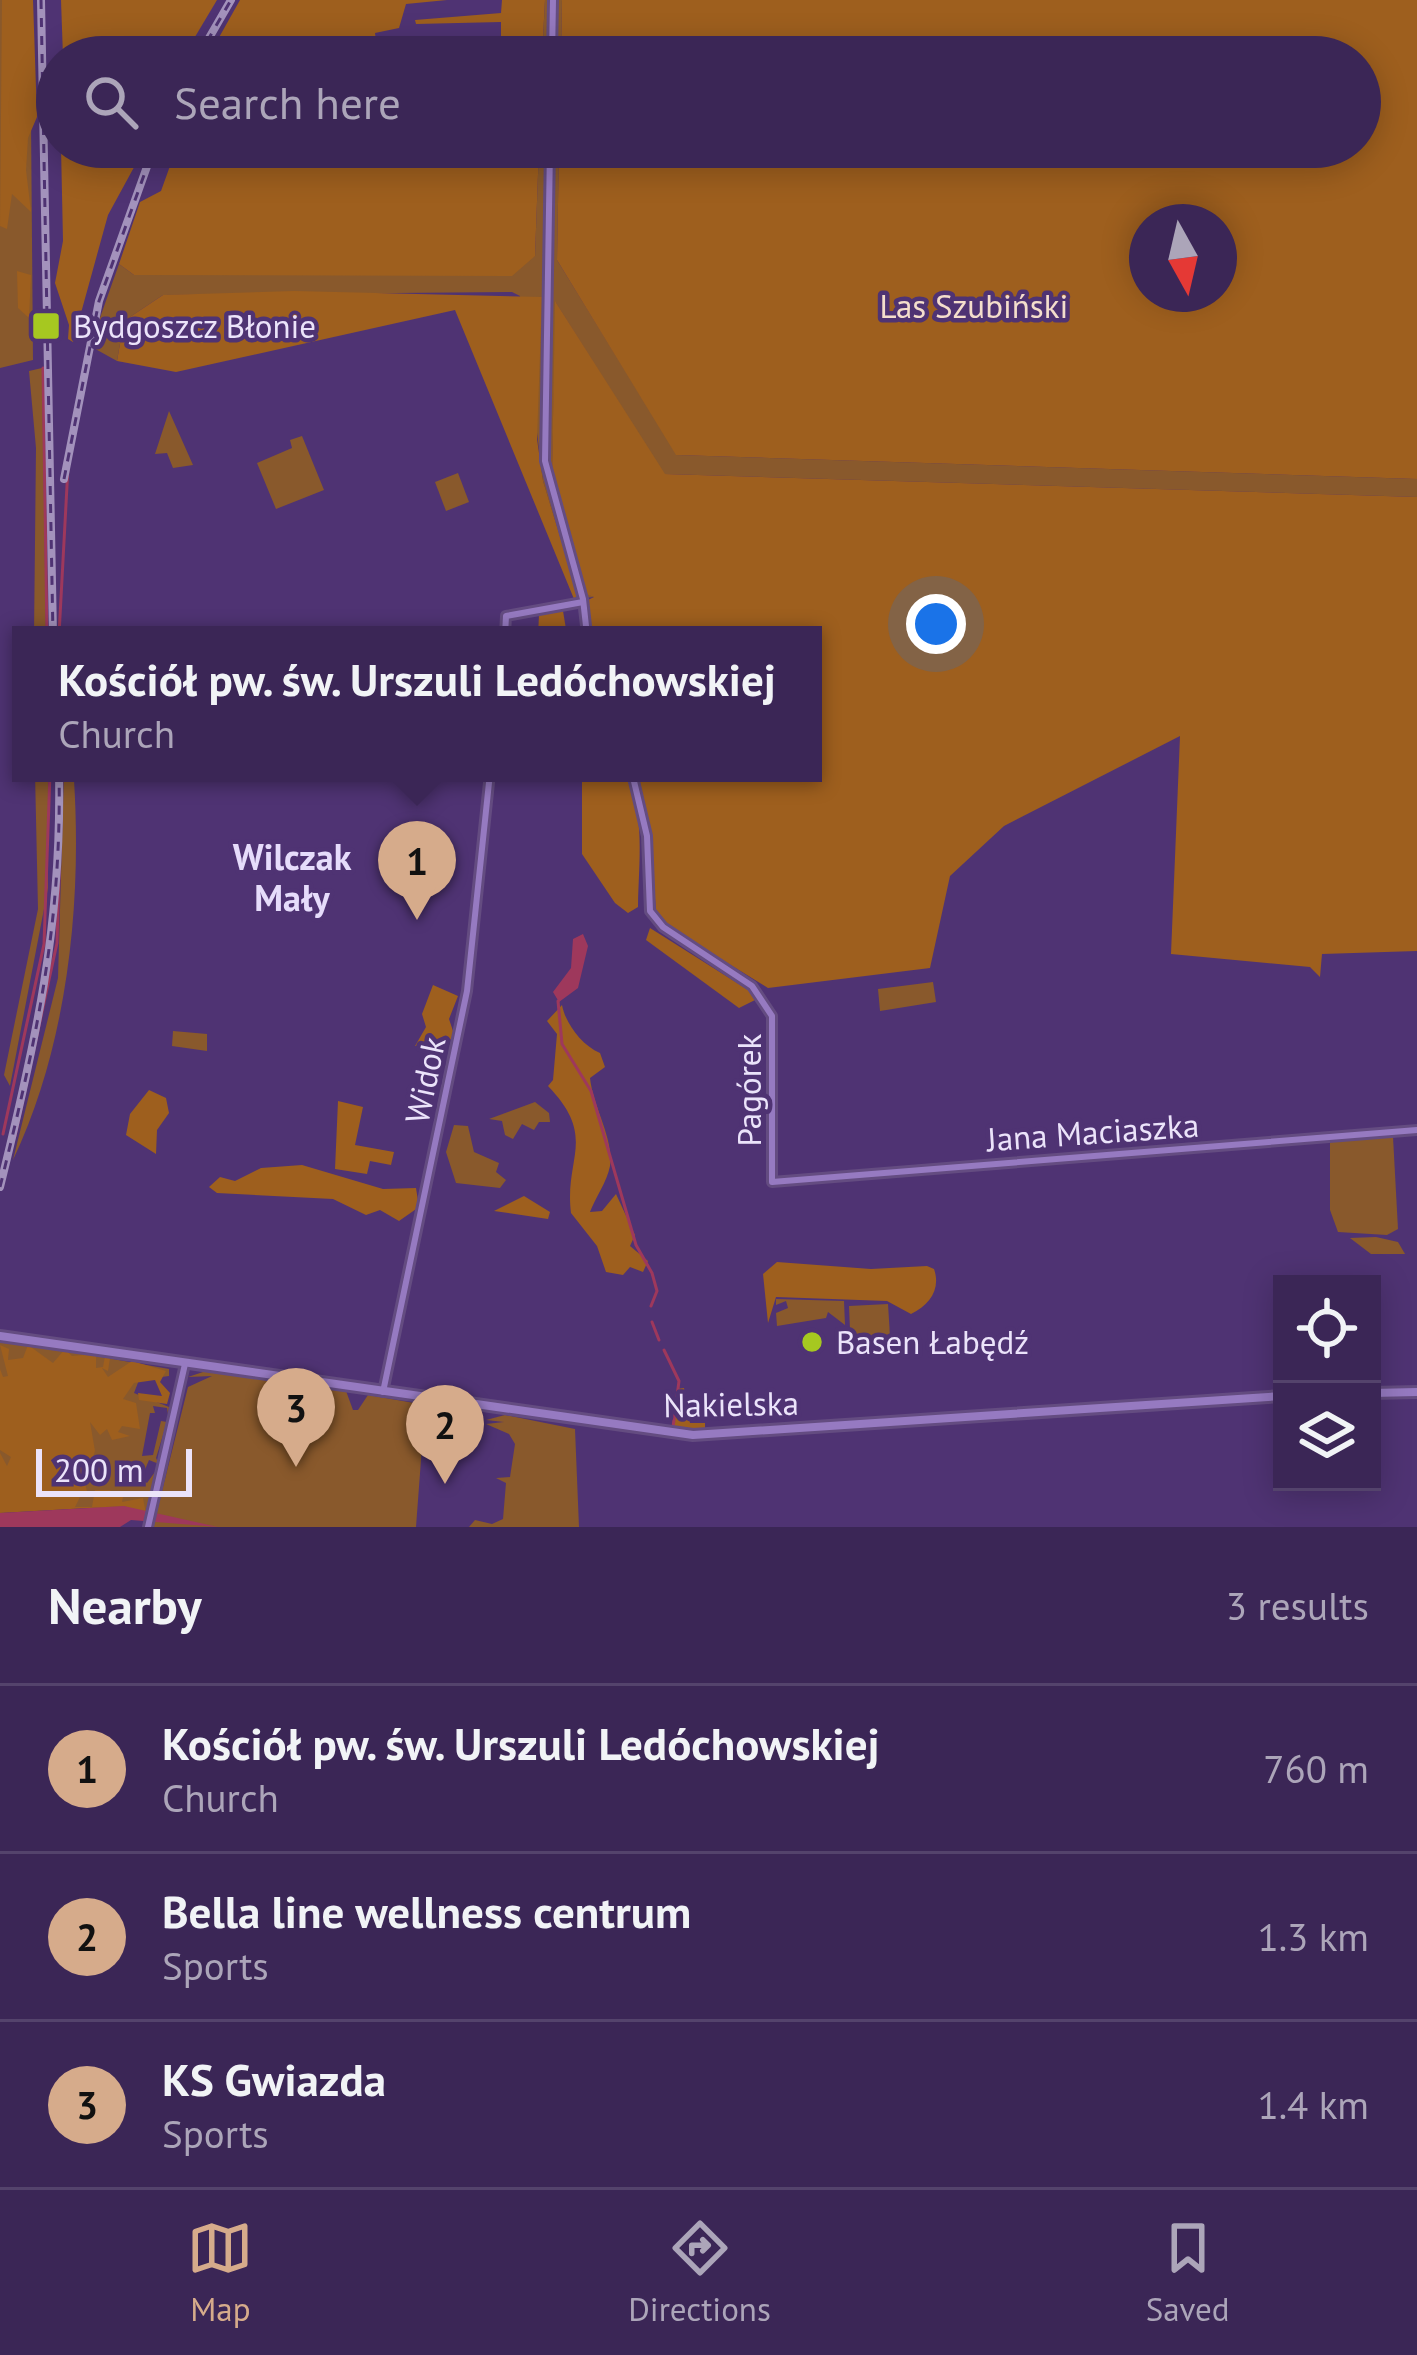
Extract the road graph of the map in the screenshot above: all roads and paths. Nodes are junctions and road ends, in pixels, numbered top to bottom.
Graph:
1 (553, 0) edge
2 (552, 36) edge
3 (550, 168) edge
4 (584, 602) junction
5 (505, 626) edge
6 (586, 626) edge
7 (489, 782) edge
8 (634, 782) edge
9 (1417, 1130) edge
10 (772, 1182) joint
11 (0, 1336) edge
12 (185, 1364) junction
13 (383, 1392) junction
14 (1417, 1392) edge
15 (1381, 1394) edge
16 (1273, 1397) edge
17 (148, 1525) edge

1 - 2 street
3 - 4 street
4 - 5 street
4 - 6 street
7 - 13 street, Widok
8 - 10 street, Pagórek
9 - 10 street, Jana Maciaszka
11 - 12 main road, Nakielska
12 - 13 main road, Nakielska
12 - 17 street
13 - 16 main road, Nakielska
14 - 15 main road

